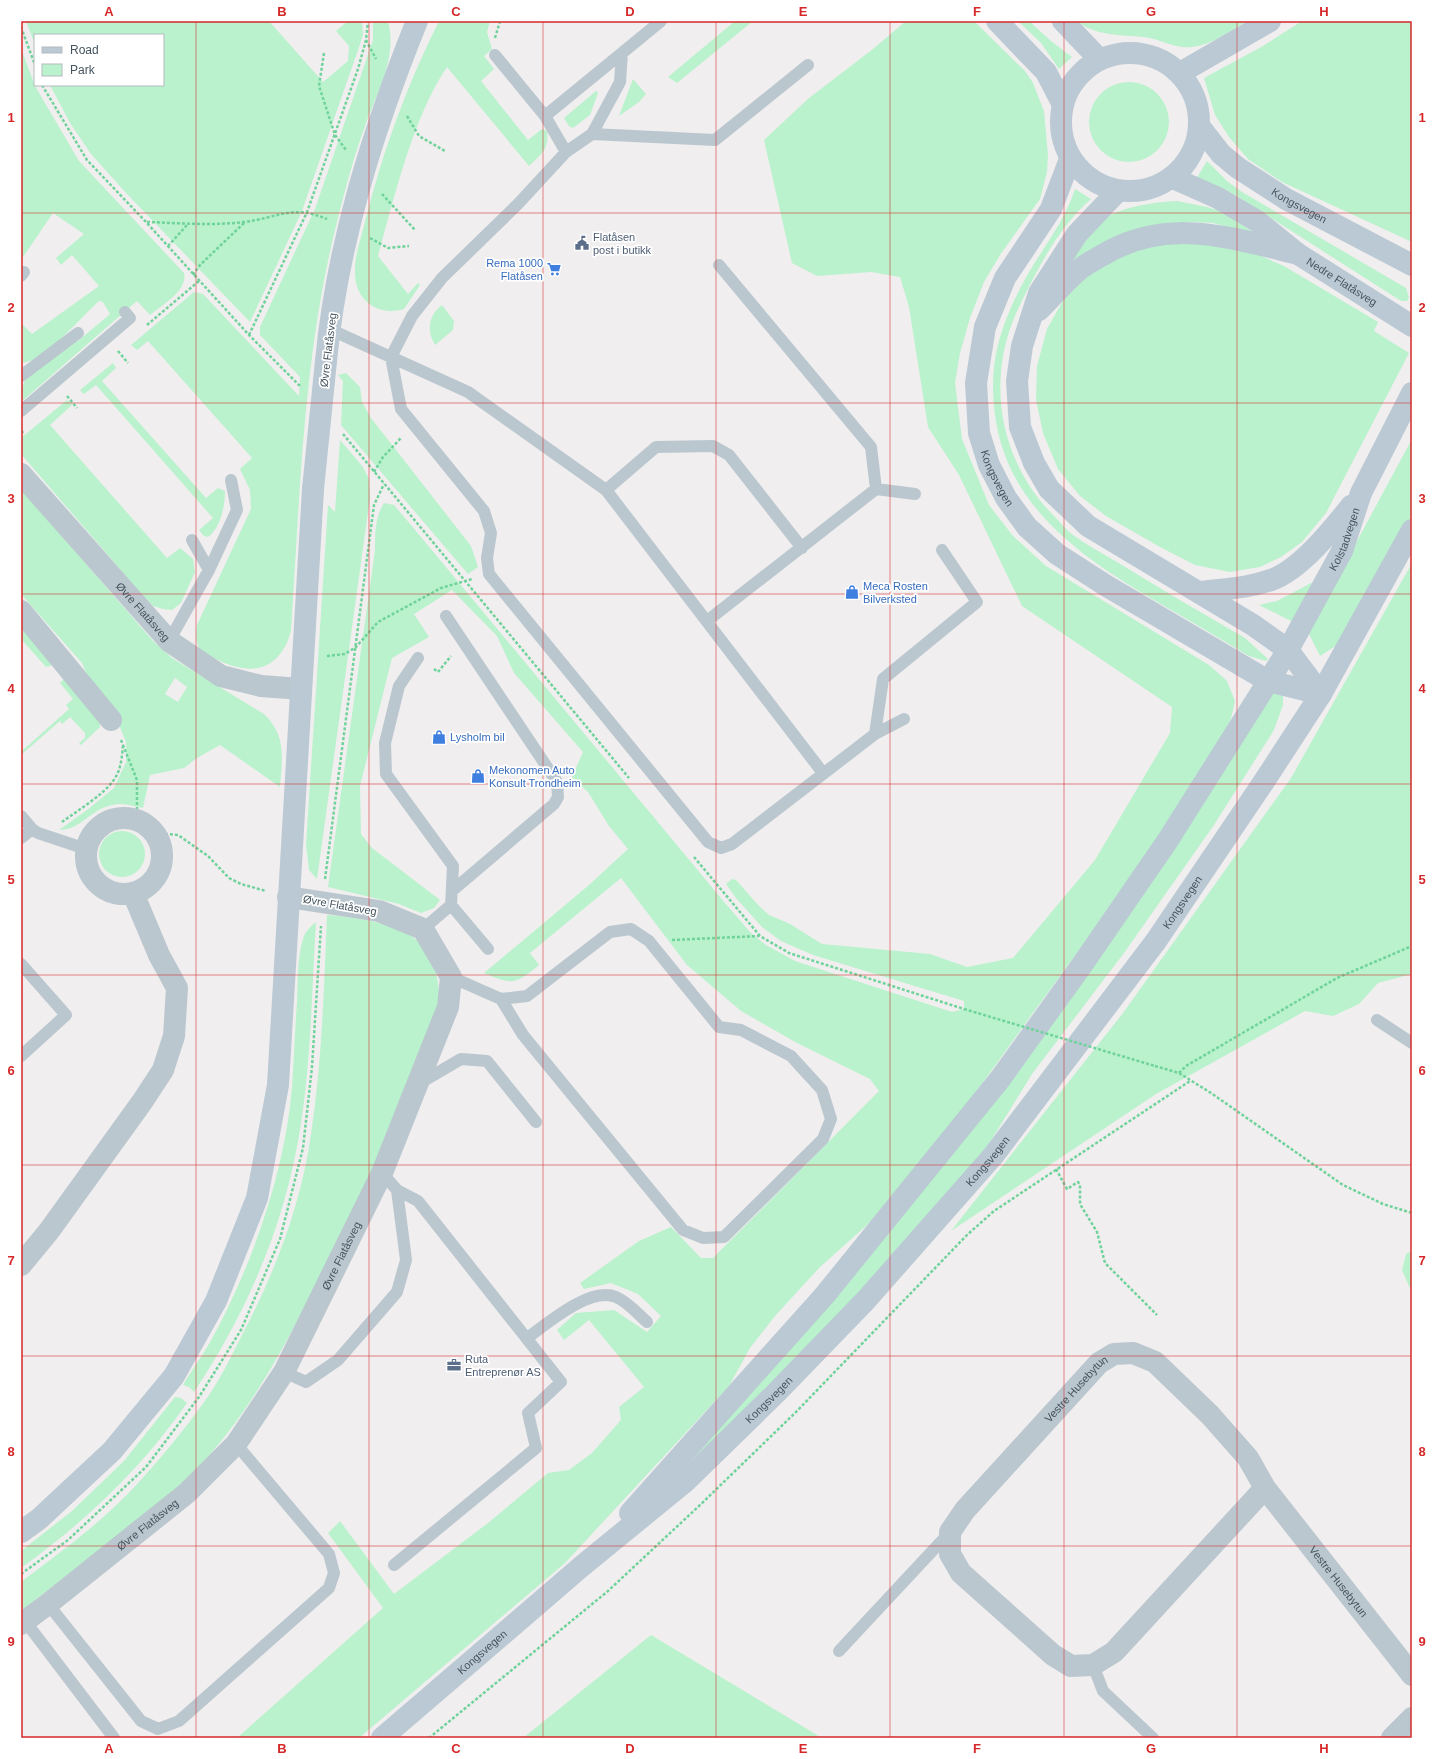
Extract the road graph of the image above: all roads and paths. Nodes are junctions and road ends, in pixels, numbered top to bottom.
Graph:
1 (368, 21) edge
2 (661, 21) edge
3 (997, 21) edge
4 (1063, 21) edge
5 (1270, 21) edge
6 (415, 22) edge
7 (21, 27) edge
8 (622, 53) junction
9 (495, 54) dead end
10 (1099, 59) junction
11 (34, 63) edge
12 (808, 65) dead end
13 (1180, 73) junction
14 (43, 86) edge
15 (1062, 102) junction
16 (545, 116) junction
17 (1200, 127) junction
18 (592, 134) junction
19 (566, 152) junction
20 (1070, 159) junction
21 (1173, 178) junction
22 (1117, 192) junction
23 (307, 212) junction
24 (146, 222) junction
25 (245, 222) junction
26 (189, 224) junction
27 (168, 246) junction
28 (1298, 254) junction
29 (1410, 264) edge
30 (719, 266) dead end
31 (193, 275) junction
32 (1385, 310) junction
33 (125, 312) dead end
34 (1033, 316) junction
35 (1412, 319) edge
36 (1412, 326) edge
37 (329, 329) junction
38 (78, 333) dead end
39 (117, 350) dead end
40 (391, 357) junction
41 (128, 363) dead end
42 (21, 376) edge
43 (1412, 393) edge
44 (66, 394) dead end
45 (77, 408) dead end
46 (21, 411) edge
47 (415, 426) junction
48 (374, 472) dead end
49 (21, 474) edge
50 (231, 480) dead end
51 (876, 489) junction
52 (606, 490) junction
53 (1361, 493) junction
54 (915, 494) dead end
55 (1412, 530) edge
56 (192, 540) dead end
57 (802, 548) junction
58 (942, 550) dead end
59 (208, 570) junction
60 (489, 574) junction
61 (1201, 592) junction
62 (21, 611) edge
63 (446, 616) dead end
64 (707, 621) junction
65 (169, 641) junction
66 (1288, 650) junction
67 (451, 656) dead end
68 (418, 658) dead end
69 (303, 659) junction
70 (438, 672) dead end
71 (1268, 681) junction
72 (301, 689) junction
73 (1321, 694) junction
74 (904, 719) dead end
75 (111, 720) joint
76 (875, 734) junction
77 (123, 745) junction
78 (823, 773) junction
79 (21, 816) edge
80 (137, 820) junction
81 (32, 829) junction
82 (155, 833) junction
83 (46, 835) junction
84 (21, 838) edge
85 (86, 849) junction
86 (452, 891) junction
87 (133, 893) junction
88 (288, 897) junction
89 (451, 905) junction
90 (423, 929) junction
91 (760, 936) dead end
92 (649, 941) junction
93 (1412, 946) edge
94 (488, 949) dead end
95 (21, 964) edge
96 (451, 977) junction
97 (501, 998) junction
98 (964, 1009) dead end
99 (1377, 1020) dead end
100 (1412, 1043) edge
101 (21, 1056) edge
102 (1178, 1073) junction
103 (1190, 1081) junction
104 (419, 1083) junction
105 (536, 1122) dead end
106 (1056, 1169) junction
107 (382, 1173) junction
108 (397, 1190) junction
109 (1412, 1213) edge
110 (21, 1265) edge
111 (1157, 1315) dead end
112 (647, 1322) dead end
113 (526, 1338) junction
114 (284, 1372) junction
115 (236, 1444) junction
116 (1265, 1488) junction
117 (21, 1532) edge
118 (950, 1532) junction
119 (394, 1565) dead end
120 (582, 1566) junction
121 (48, 1604) junction
122 (23, 1622) edge
123 (839, 1651) dead end
124 (1093, 1665) junction
125 (1412, 1675) edge
126 (1412, 1718) edge
127 (114, 1738) edge
128 (382, 1738) edge
129 (429, 1738) edge
130 (1153, 1738) edge
131 (1392, 1738) edge

1 - 23 path
2 - 8 lane
3 - 15 street
4 - 10 street
5 - 13 street
6 - 37 street, Øvre Flatåsveg
7 - 11 path
8 - 16 lane
8 - 18 lane
9 - 16 lane
10 - 13 street
10 - 15 street
12 - 18 lane
13 - 17 street
14 - 24 path
15 - 20 street
16 - 19 lane
17 - 21 street
17 - 29 street, Kongsvegen
18 - 19 lane
19 - 40 lane
20 - 22 street
20 - 71 street, Kongsvegen
21 - 22 street
21 - 28 street
22 - 34 street
23 - 25 path
23 - 31 path
24 - 26 path
24 - 27 path
25 - 26 path
25 - 31 path
26 - 27 path
27 - 31 path
28 - 32 street, Nedre Flatåsveg
28 - 34 street
30 - 51 lane
32 - 35 lane
32 - 36 street
33 - 46 lane
34 - 61 street
37 - 40 lane
37 - 69 street, Øvre Flatåsveg, bridge
38 - 42 lane
39 - 41 path
40 - 47 lane
40 - 52 lane
43 - 53 street, Kolstadvegen
44 - 45 path
47 - 48 path
47 - 60 lane
49 - 65 street, Øvre Flatåsveg
50 - 59 lane
51 - 54 lane
51 - 57 lane
52 - 57 lane
52 - 64 lane
53 - 61 street
53 - 66 street, Kolstadvegen
55 - 73 street
56 - 59 lane
57 - 64 lane
58 - 76 lane
59 - 65 lane
60 - 69 path
60 - 78 lane
61 - 66 street
62 - 75 street
63 - 86 lane
64 - 78 lane
65 - 72 street, Øvre Flatåsveg
66 - 71 street, Kolstadvegen
66 - 73 street
67 - 70 path
68 - 86 lane
69 - 72 street, Øvre Flatåsveg
71 - 73 street, Kongsvegen
71 - 120 street, Kongsvegen
72 - 88 street, Øvre Flatåsveg
73 - 120 street, Kongsvegen
74 - 76 lane
75 - 77 path
76 - 78 lane
77 - 80 path
77 - 83 path
79 - 81 lane
80 - 82 street
80 - 85 street
81 - 83 lane
81 - 84 lane
82 - 87 street
82 - 88 path
83 - 85 lane
85 - 87 street
86 - 89 lane
87 - 110 street
88 - 90 street, Øvre Flatåsveg
88 - 117 street, Øvre Flatåsveg
89 - 90 lane
89 - 94 lane
90 - 96 street
91 - 92 path
92 - 97 lane
92 - 97 lane
93 - 102 path
95 - 101 lane
96 - 97 lane
96 - 104 street, Øvre Flatåsveg
98 - 102 path, bridge
99 - 100 lane
102 - 103 path
103 - 106 path
103 - 109 path
104 - 105 lane
104 - 107 street, Øvre Flatåsveg
106 - 111 path
106 - 129 path
107 - 108 lane
107 - 114 street, Øvre Flatåsveg
108 - 113 lane
108 - 114 lane
112 - 113 lane
113 - 119 lane
114 - 115 street, Øvre Flatåsveg
115 - 121 street, Øvre Flatåsveg
115 - 121 lane
116 - 118 street, Vestre Husebytun
116 - 124 street
116 - 125 street, Vestre Husebytun
118 - 123 lane, Vestre Husebytun
118 - 124 street
120 - 128 street, Kongsvegen
121 - 122 street, Øvre Flatåsveg
122 - 127 lane
124 - 130 lane
126 - 131 street

